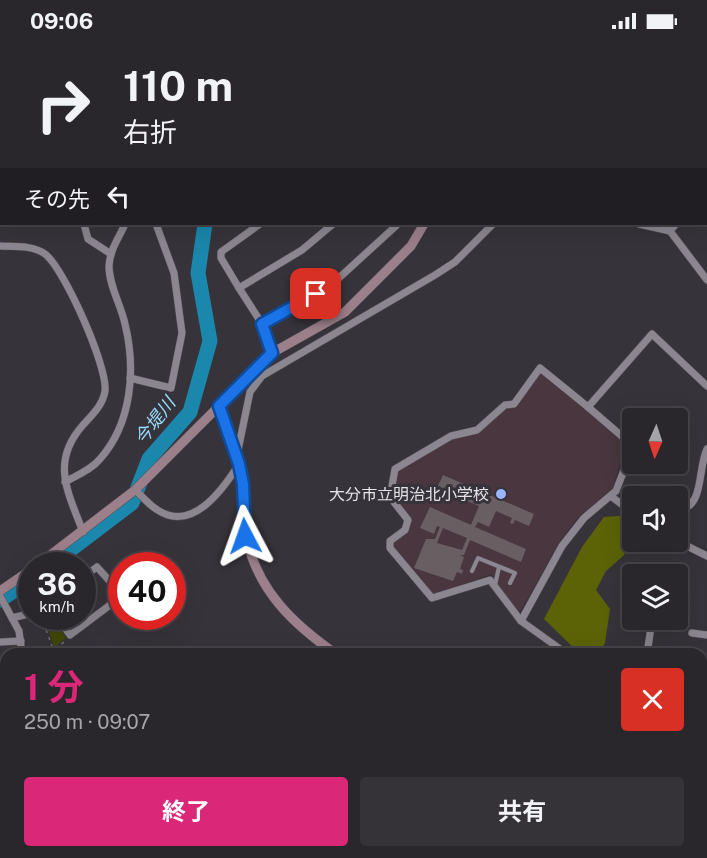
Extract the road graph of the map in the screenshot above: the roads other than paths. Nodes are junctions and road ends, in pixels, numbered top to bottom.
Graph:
1 (84, 225) edge
2 (125, 225) edge
3 (156, 225) edge
4 (259, 225) edge
5 (332, 225) edge
6 (397, 225) edge
7 (422, 225) edge
8 (492, 225) edge
9 (643, 225) edge
10 (675, 225) edge
11 (670, 231) junction
12 (0, 246) edge
13 (111, 254) junction
14 (707, 280) edge
15 (239, 288) junction
16 (262, 324) junction
17 (272, 353) junction
18 (129, 378) junction
19 (707, 386) edge
20 (219, 406) junction
21 (588, 407) junction
22 (707, 450) edge
23 (238, 460) junction
24 (65, 482) junction
25 (135, 490) junction
26 (612, 497) junction
27 (622, 504) edge
28 (688, 507) edge
29 (83, 532) junction
30 (688, 546) edge
31 (55, 552) edge
32 (707, 556) edge
33 (499, 567) junction
34 (96, 568) edge
35 (472, 571) dead end
36 (18, 578) edge
37 (108, 579) edge
38 (510, 583) dead end
39 (495, 586) junction
40 (0, 591) edge
41 (0, 597) edge
42 (108, 606) edge
43 (96, 615) edge
44 (18, 617) edge
45 (12, 618) junction
46 (521, 621) junction
47 (65, 630) edge
48 (77, 630) edge
49 (650, 630) edge
50 (692, 633) dead end
51 (707, 635) edge
52 (21, 641) junction
53 (0, 642) edge
54 (22, 648) edge
55 (328, 648) edge
56 (559, 648) edge
57 (647, 648) edge
58 (103, 858) edge
59 (109, 858) edge

1 - 13 street
2 - 13 street
3 - 18 street
4 - 15 street
5 - 15 street
6 - 16 street
7 - 17 street
8 - 23 street
9 - 11 street
10 - 11 street
11 - 14 street
12 - 24 street
13 - 18 street
15 - 16 street
16 - 17 street
17 - 20 street
18 - 24 street
19 - 21 street
20 - 23 street
20 - 25 street
21 - 26 street
21 - 39 street
22 - 28 street
23 - 25 street
23 - 55 street
24 - 29 street
25 - 29 street
26 - 27 street
26 - 46 street
29 - 31 street
30 - 32 street
33 - 35 lane
33 - 38 lane
33 - 39 lane
34 - 37 street
36 - 40 street
39 - 46 street
41 - 45 street
42 - 43 street
44 - 45 street
45 - 52 street
46 - 56 street
47 - 48 street
49 - 57 street
50 - 51 street
52 - 53 street
52 - 54 street
58 - 59 street

